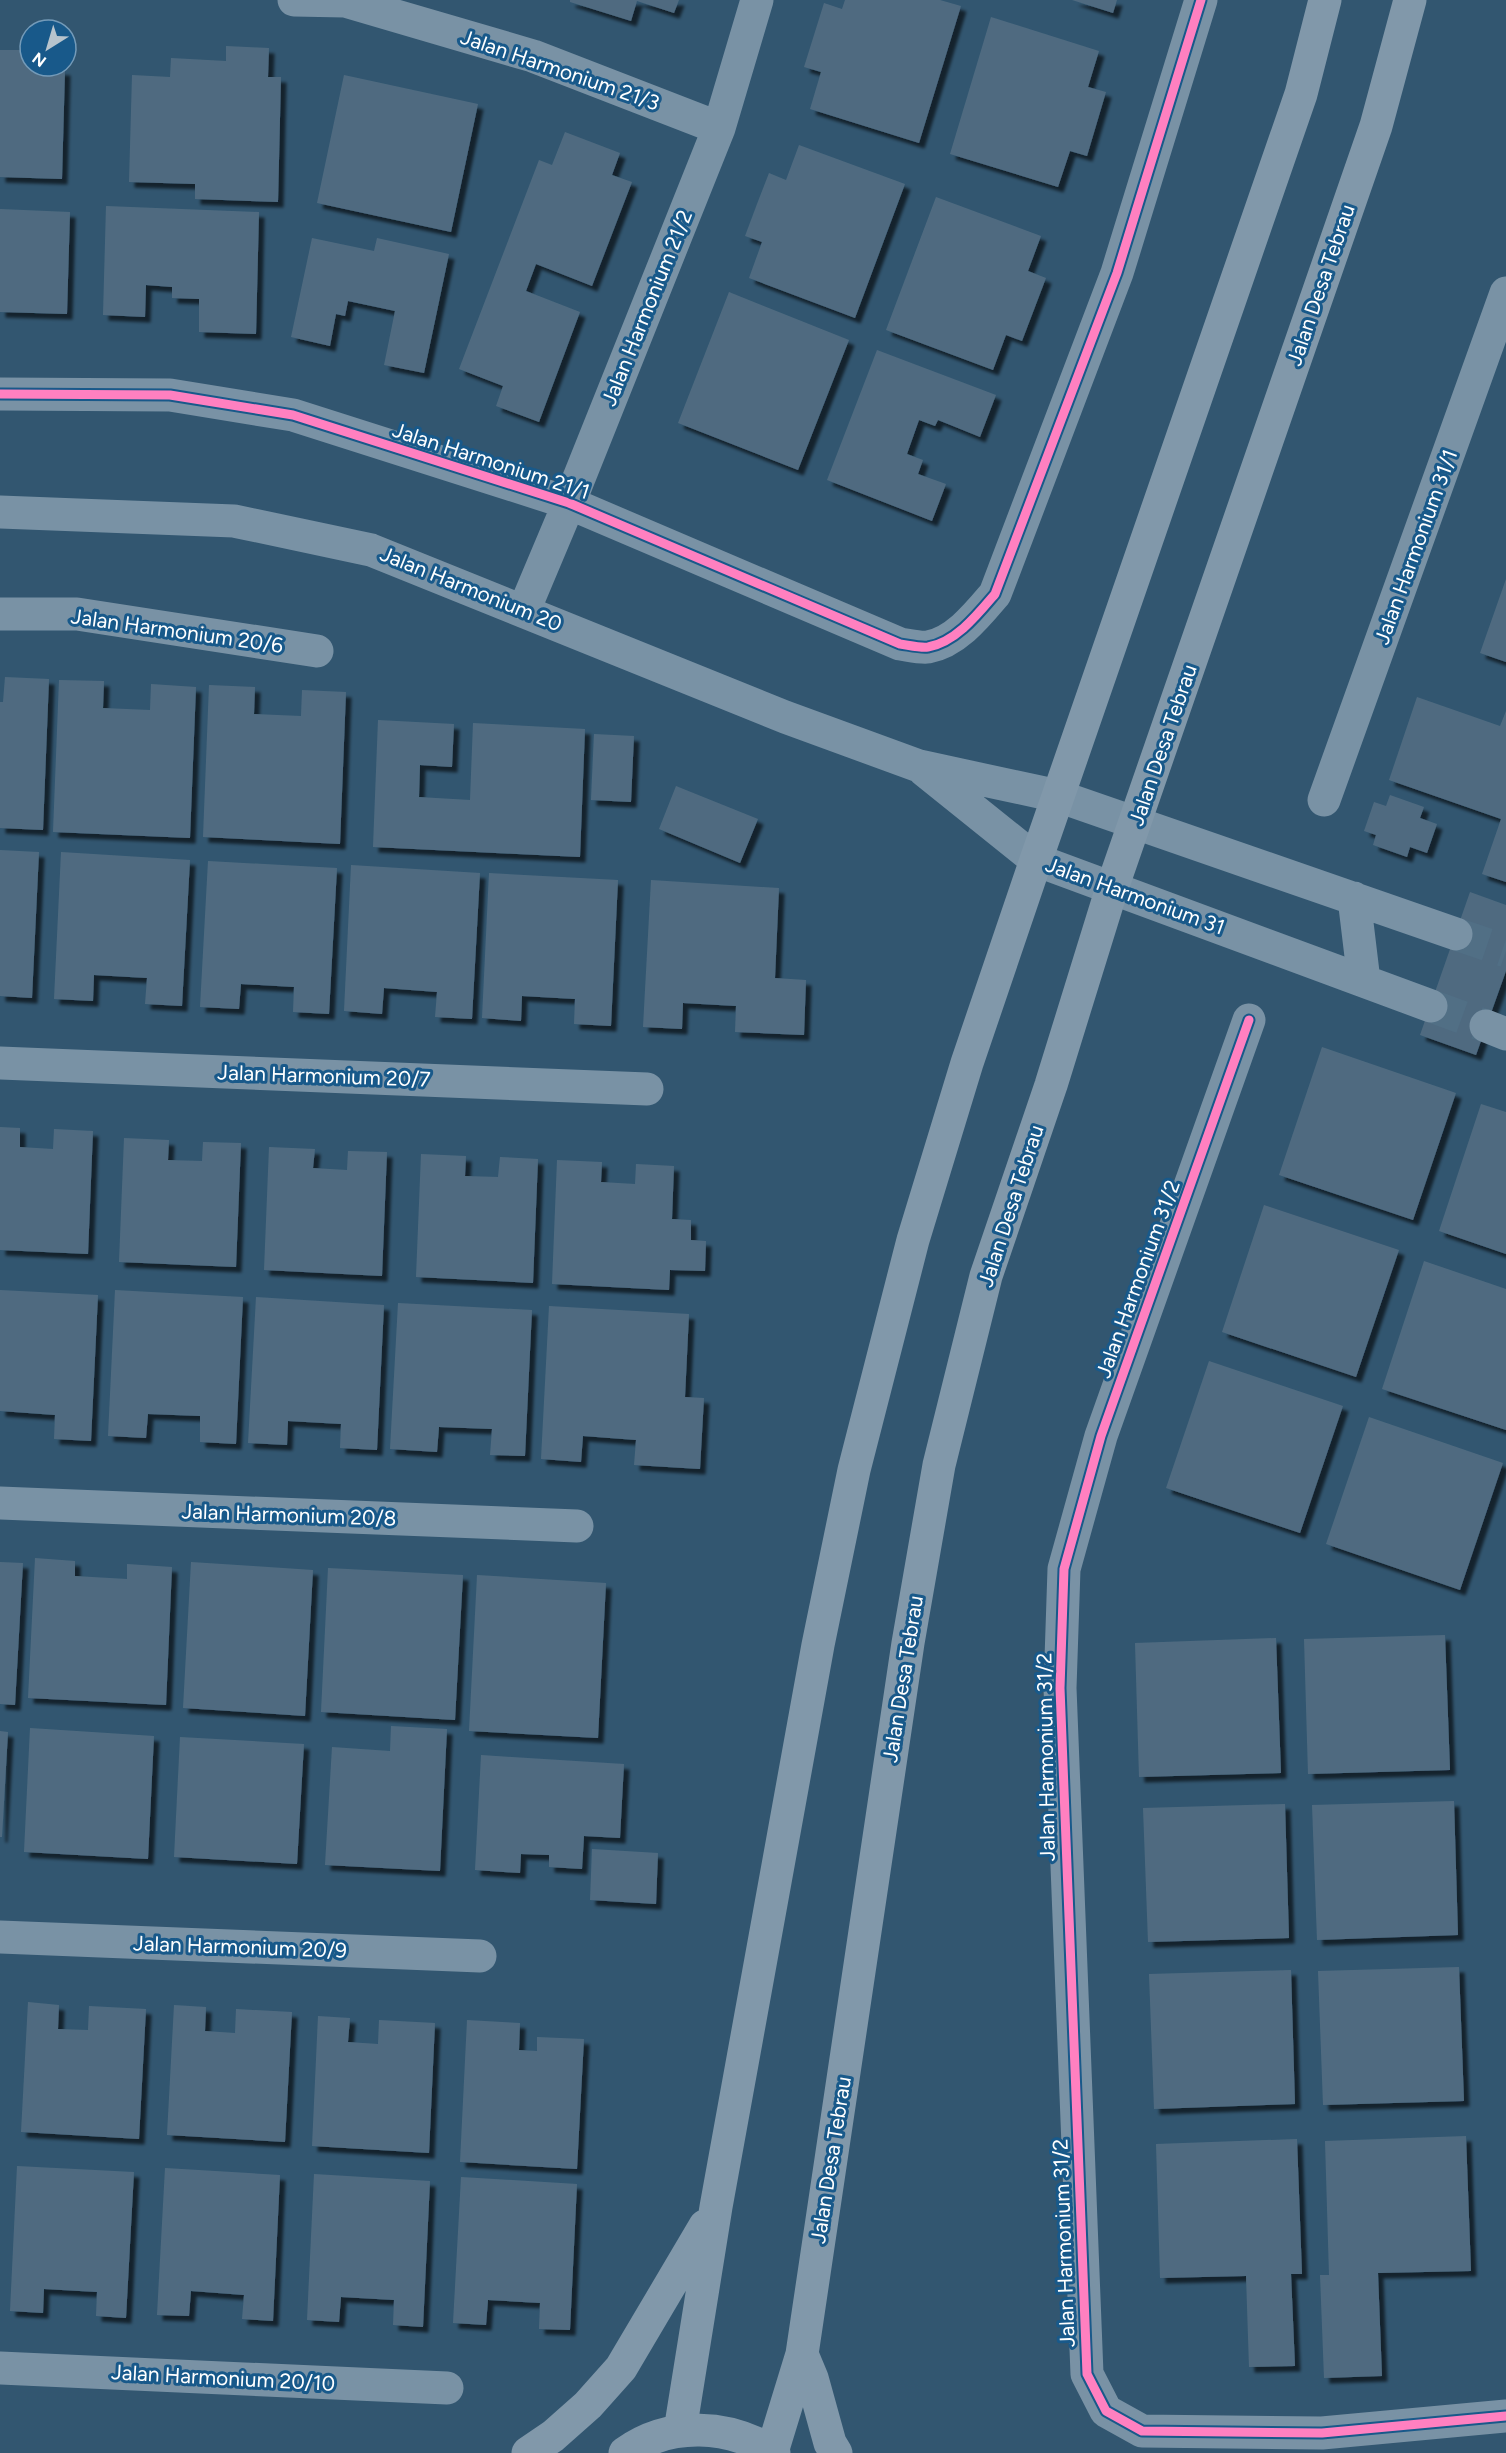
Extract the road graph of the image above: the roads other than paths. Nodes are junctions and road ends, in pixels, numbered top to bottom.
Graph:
1 (294, 0) edge
2 (757, 0) edge
3 (1201, 0) edge
4 (1325, 0) edge
5 (1410, 0) edge
6 (342, 1) edge
7 (719, 128) junction
8 (1506, 293) edge
9 (0, 394) edge
10 (569, 503) junction
11 (0, 512) edge
12 (524, 610) junction
13 (0, 614) edge
14 (317, 651) dead end
15 (919, 766) junction
16 (1058, 796) junction
17 (1324, 800) dead end
18 (1137, 822) junction
19 (1036, 860) junction
20 (1112, 888) junction
21 (1353, 898) junction
22 (1456, 934) tunnel mouth
23 (1364, 981) junction
24 (1431, 1006) tunnel mouth
25 (1250, 1020) dead end
26 (0, 1063) edge
27 (648, 1089) dead end
28 (0, 1503) edge
29 (578, 1526) dead end
30 (0, 1937) edge
31 (480, 1956) dead end
32 (716, 2207) junction
33 (802, 2354) junction
34 (0, 2368) edge
35 (447, 2388) dead end
36 (1506, 2416) edge
37 (680, 2431) junction
38 (773, 2452) edge
39 (528, 2453) edge
40 (625, 2453) edge
41 (836, 2453) edge

1 - 6 street, Jalan Harmonium 21/3
2 - 7 street, Jalan Harmonium 21/2
3 - 10 street, Jalan Harmonium 21/1
4 - 16 main road
5 - 18 main road, Jalan Desa Tebrau
6 - 7 street, Jalan Harmonium 21/3
7 - 10 street, Jalan Harmonium 21/2
8 - 17 street, Jalan Harmonium 31/1
9 - 10 street, Jalan Harmonium 21/1
10 - 12 street, Jalan Harmonium 21/2
11 - 12 street, Jalan Harmonium 20
12 - 15 street, Jalan Harmonium 20
13 - 14 street, Jalan Harmonium 20/6
15 - 16 street
15 - 19 street, Jalan Harmonium 31
16 - 18 street
16 - 19 main road
18 - 20 main road, Jalan Desa Tebrau
18 - 21 street
19 - 20 street, Jalan Harmonium 31
19 - 32 main road
20 - 23 street, Jalan Harmonium 31
20 - 33 main road, Jalan Desa Tebrau
21 - 22 street
21 - 23 street
23 - 24 street, Jalan Harmonium 31
25 - 36 street, Jalan Harmonium 31/2
26 - 27 street, Jalan Harmonium 20/7
28 - 29 street, Jalan Harmonium 20/8
30 - 31 street, Jalan Harmonium 20/9
32 - 37 main road
32 - 39 main road
33 - 38 main road, Jalan Desa Tebrau
33 - 41 main road
34 - 35 street, Jalan Harmonium 20/10
37 - 38 main road
37 - 40 main road

